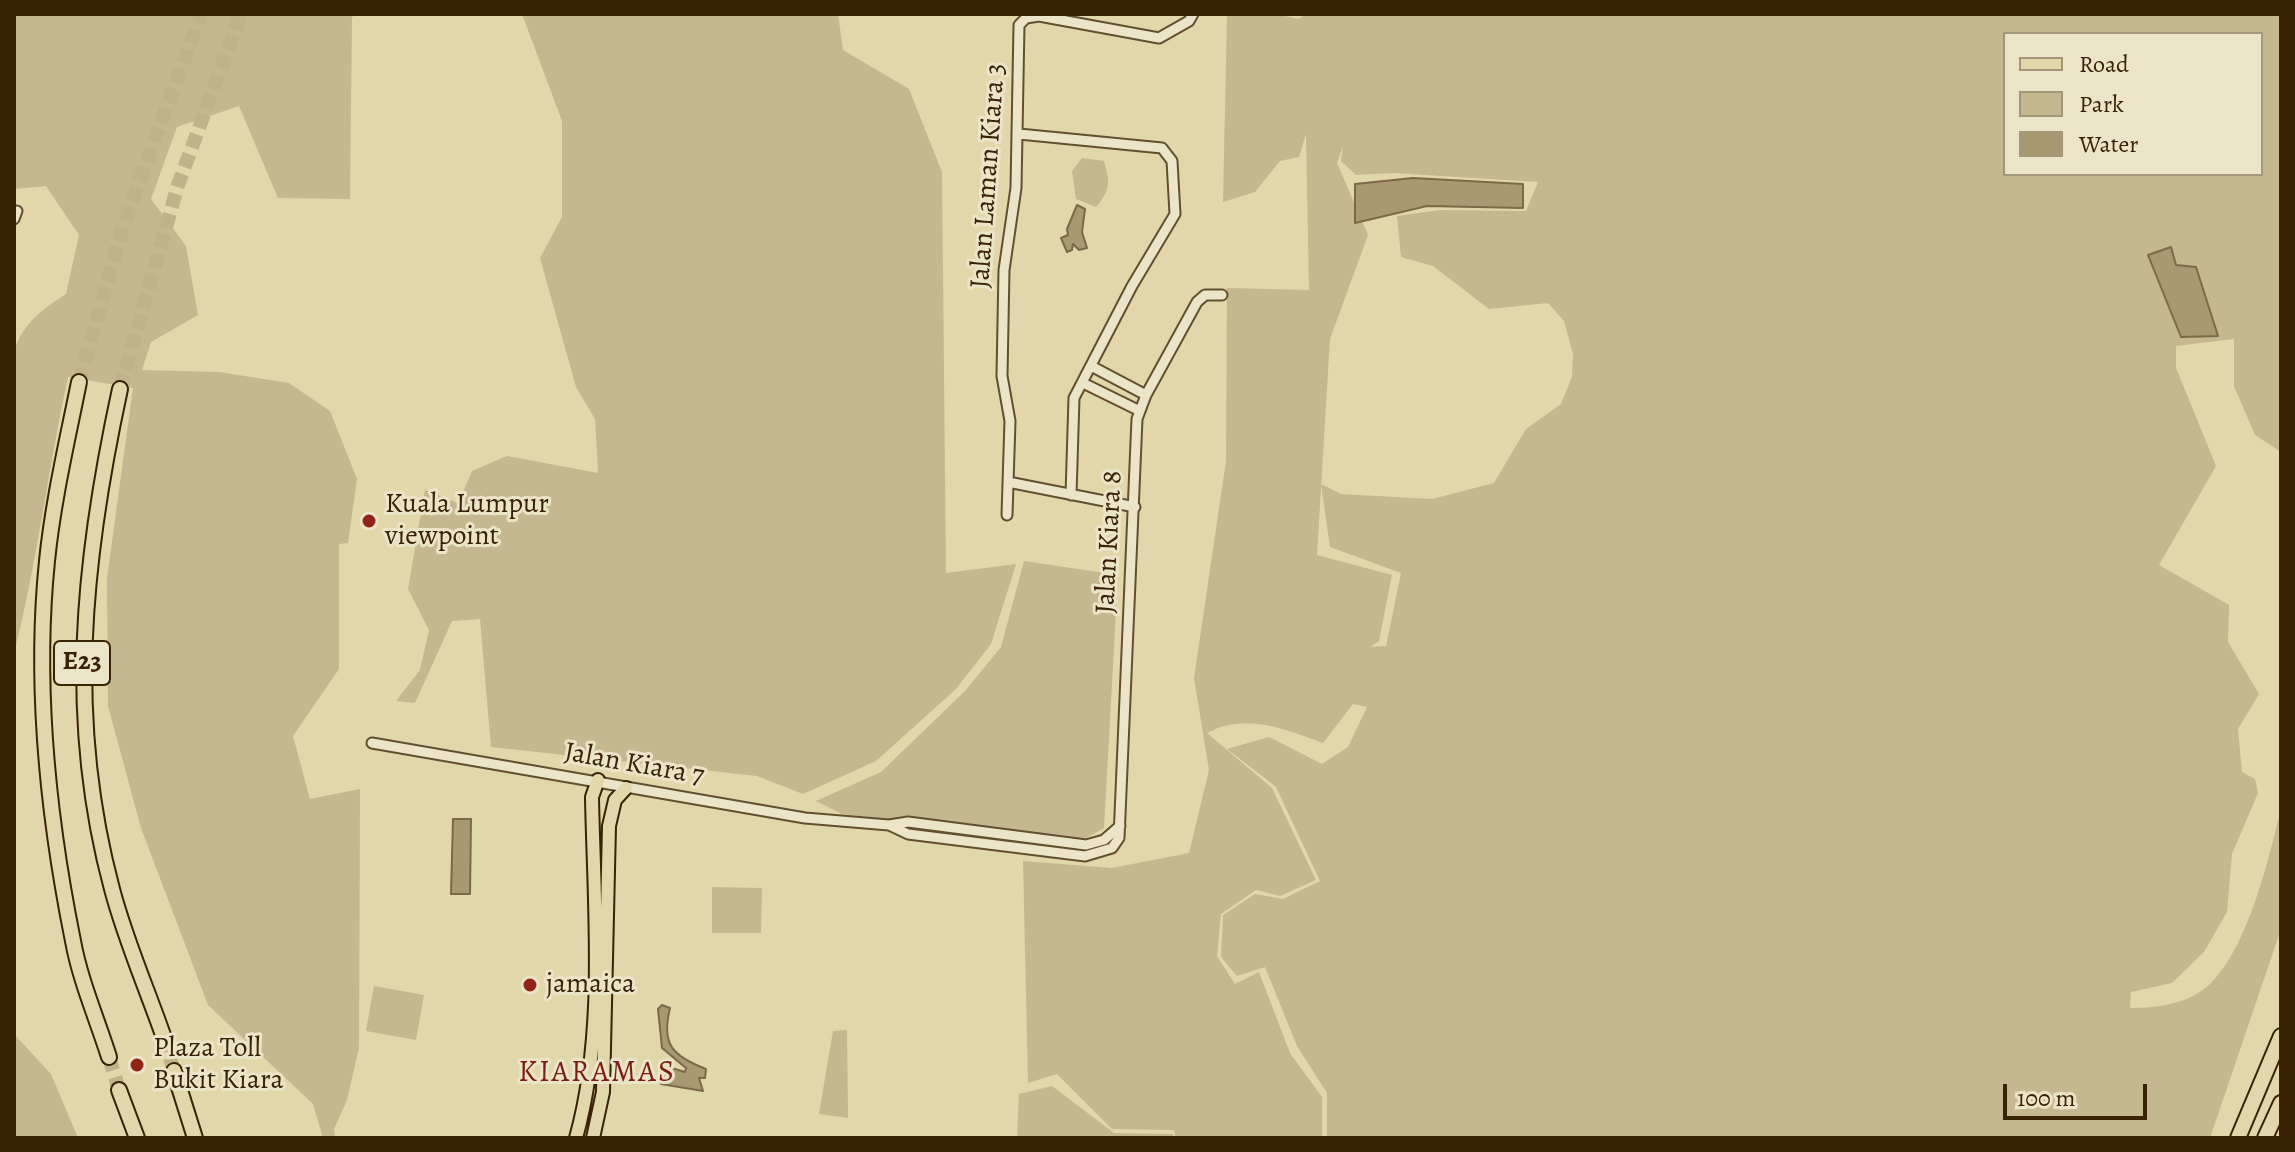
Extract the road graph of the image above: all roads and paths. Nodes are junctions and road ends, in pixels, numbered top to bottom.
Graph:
1 (1193, 14) edge
2 (1019, 134) junction
3 (1222, 295) dead end
4 (1091, 366) junction
5 (79, 382) tunnel mouth
6 (1083, 383) junction
7 (120, 389) tunnel mouth
8 (1146, 395) junction
9 (1140, 411) junction
10 (1008, 482) junction
11 (1071, 495) junction
12 (1135, 507) junction
13 (1007, 515) dead end
14 (372, 743) dead end
15 (598, 780) junction
16 (626, 788) junction
17 (889, 825) joint
18 (2281, 1036) edge
19 (164, 1038) tunnel mouth
20 (109, 1057) tunnel mouth
21 (174, 1071) tunnel mouth
22 (119, 1090) tunnel mouth
23 (2281, 1103) edge
24 (137, 1138) edge
25 (195, 1138) edge
26 (576, 1138) edge
27 (593, 1138) edge
28 (2238, 1138) edge
29 (2265, 1138) edge

1 - 2 street, Jalan Laman Kiara 3
2 - 4 street
2 - 10 street, Jalan Laman Kiara 3
3 - 8 street, Jalan Kiara 8
4 - 6 street
4 - 8 street
5 - 20 highway, E23
6 - 9 street
6 - 11 street
7 - 19 highway, E23
8 - 9 street, Jalan Kiara 8
9 - 12 street, Jalan Kiara 8
10 - 11 street
10 - 13 street, Jalan Laman Kiara 3
11 - 12 street
12 - 17 street, Jalan Kiara 8
14 - 15 street, Jalan Kiara 7
15 - 16 street, Jalan Kiara 7
15 - 26 main road
16 - 17 street, Jalan Kiara 7
16 - 27 main road
18 - 28 highway
21 - 25 highway
22 - 24 highway
23 - 29 highway

